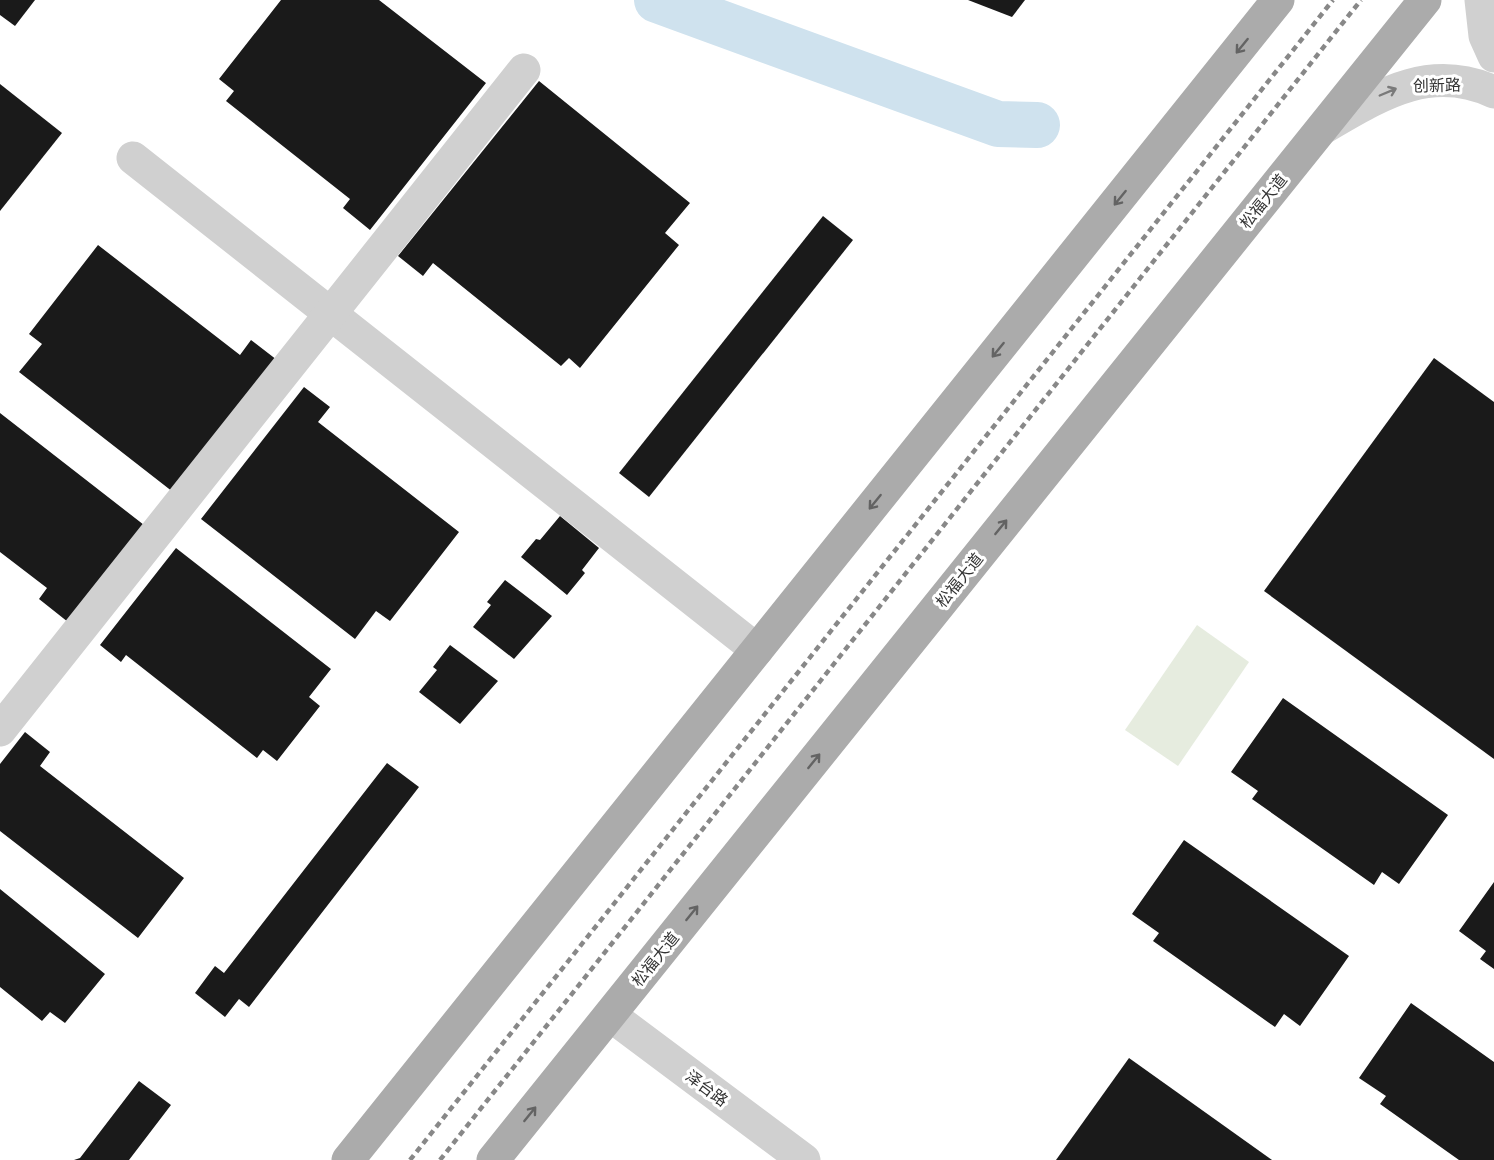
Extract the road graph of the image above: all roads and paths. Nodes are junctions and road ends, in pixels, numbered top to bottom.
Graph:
1 (1278, 0) edge
2 (1425, 0) edge
3 (1480, 0) edge
4 (1494, 56) edge
5 (524, 70) dead end
6 (1494, 92) edge
7 (1319, 131) junction
8 (133, 158) dead end
9 (330, 314) junction
10 (757, 650) junction
11 (0, 730) edge
12 (610, 1015) junction
13 (348, 1160) edge
14 (493, 1160) edge
15 (804, 1160) edge

1 -> 10 main road
2 - 7 main road, 松福大道
3 - 4 street
5 - 9 street
7 -> 6 street, 创新路
12 -> 7 main road, 松福大道
8 - 9 street
9 - 10 street
9 - 11 street
10 - 13 main road
14 -> 12 main road, 松福大道
12 - 15 street, 泽台路

